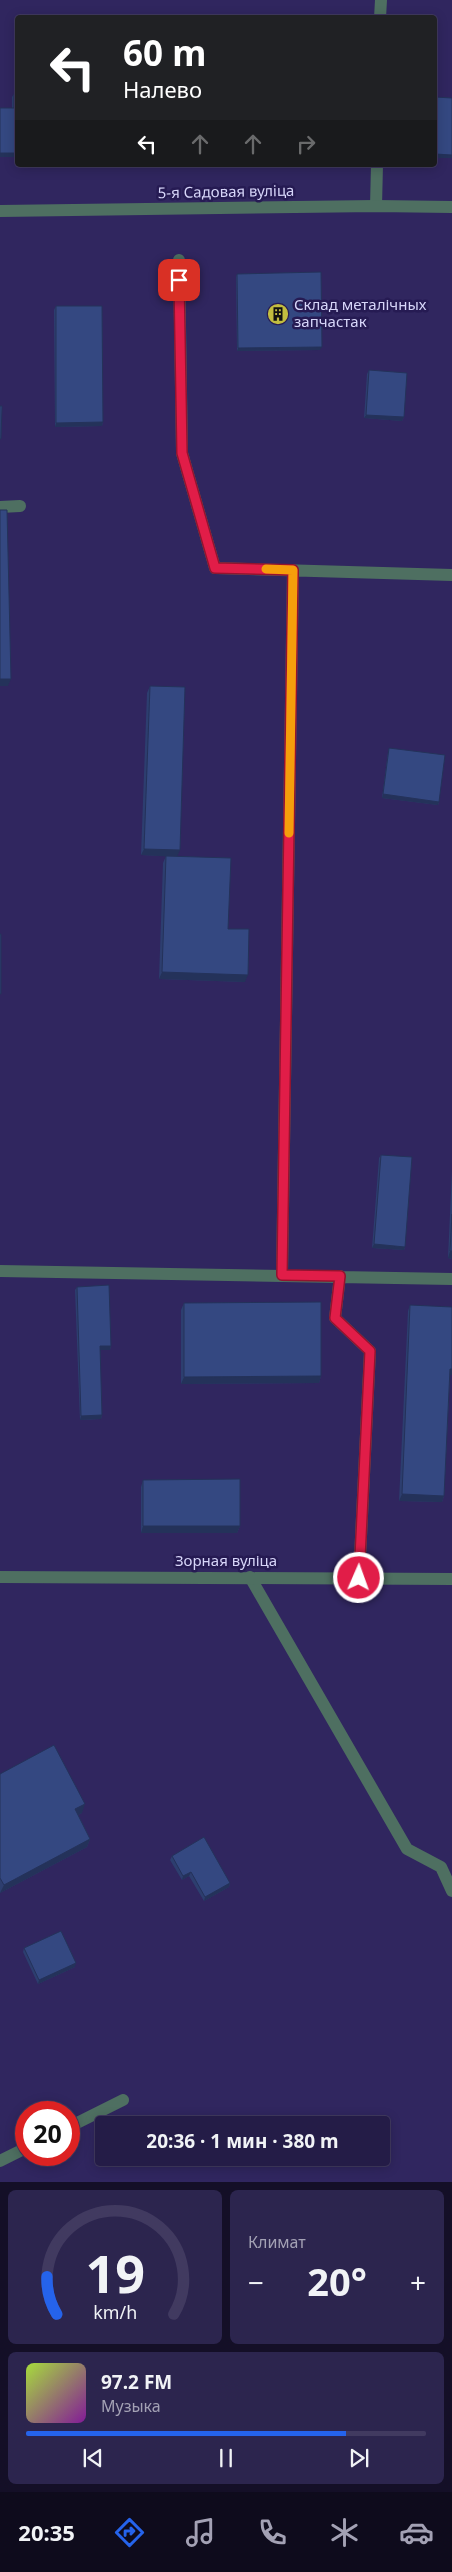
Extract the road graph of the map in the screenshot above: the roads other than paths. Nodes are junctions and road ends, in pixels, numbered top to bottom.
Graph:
1 (380, 0) edge
2 (380, 15) edge
3 (377, 167) edge
4 (376, 206) junction
5 (452, 207) edge
6 (0, 211) edge
7 (179, 260) dead end
8 (20, 506) dead end
9 (0, 507) edge
10 (293, 570) junction
11 (452, 575) edge
12 (0, 1271) edge
13 (282, 1275) junction
14 (340, 1276) junction
15 (452, 1278) edge
16 (0, 1577) edge
17 (250, 1578) junction
18 (359, 1578) junction
19 (452, 1579) edge
20 (452, 1891) edge
21 (124, 2100) dead end
22 (80, 2122) edge
23 (15, 2154) edge
24 (0, 2161) edge

1 - 2 street
3 - 4 street
4 - 5 street, 5-я Садовая вуліца
4 - 6 street, 5-я Садовая вуліца
7 - 10 street
8 - 9 street
10 - 11 street
10 - 13 street
12 - 13 street
13 - 14 street
14 - 15 street
14 - 18 street
16 - 17 street, Зорная вуліца
17 - 18 street, Зорная вуліца
17 - 20 street
18 - 19 street, Зорная вуліца
21 - 22 street
23 - 24 street

